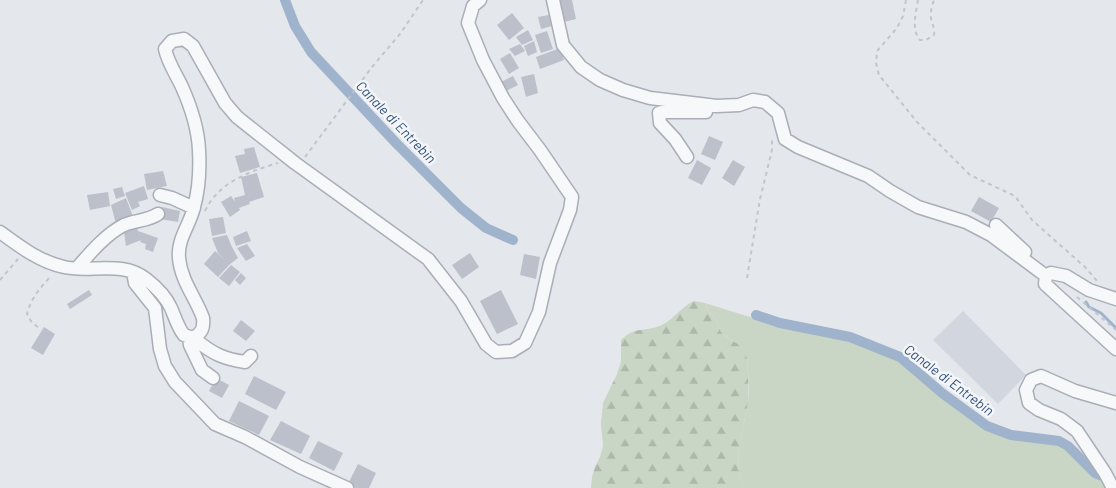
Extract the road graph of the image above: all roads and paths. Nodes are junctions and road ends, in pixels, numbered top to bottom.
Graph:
1 (423, 0) edge
2 (480, 0) edge
3 (553, 0) edge
4 (906, 0) edge
5 (918, 0) edge
6 (934, 0) edge
7 (746, 103) junction
8 (772, 136) dead end
9 (687, 157) dead end
10 (295, 163) junction
11 (160, 195) dead end
12 (198, 210) junction
13 (158, 214) dead end
14 (996, 225) dead end
15 (0, 232) edge
16 (26, 249) junction
17 (1026, 262) junction
18 (57, 265) junction
19 (77, 268) junction
20 (133, 272) junction
21 (1046, 276) junction
22 (748, 278) dead end
23 (0, 280) edge
24 (1073, 293) dead end
25 (1101, 295) junction
26 (1116, 299) edge
27 (38, 328) dead end
28 (1116, 330) edge
29 (192, 337) junction
30 (1116, 349) edge
31 (252, 356) dead end
32 (213, 378) dead end
33 (1116, 403) edge
34 (1109, 481) edge
35 (347, 488) edge

1 - 10 path
2 - 10 street
3 - 7 street
4 - 25 path
5 - 6 path
7 - 9 street
7 - 17 street
8 - 22 path
10 - 12 path
10 - 12 street
11 - 12 street
12 - 29 street
13 - 19 street
14 - 17 street
15 - 16 street
16 - 18 street
16 - 23 path
17 - 21 street
18 - 19 street
18 - 27 path
19 - 20 street
20 - 29 street
20 - 35 street
21 - 25 street
21 - 30 street
24 - 28 path
25 - 26 street
29 - 31 street
29 - 32 street
33 - 34 street

